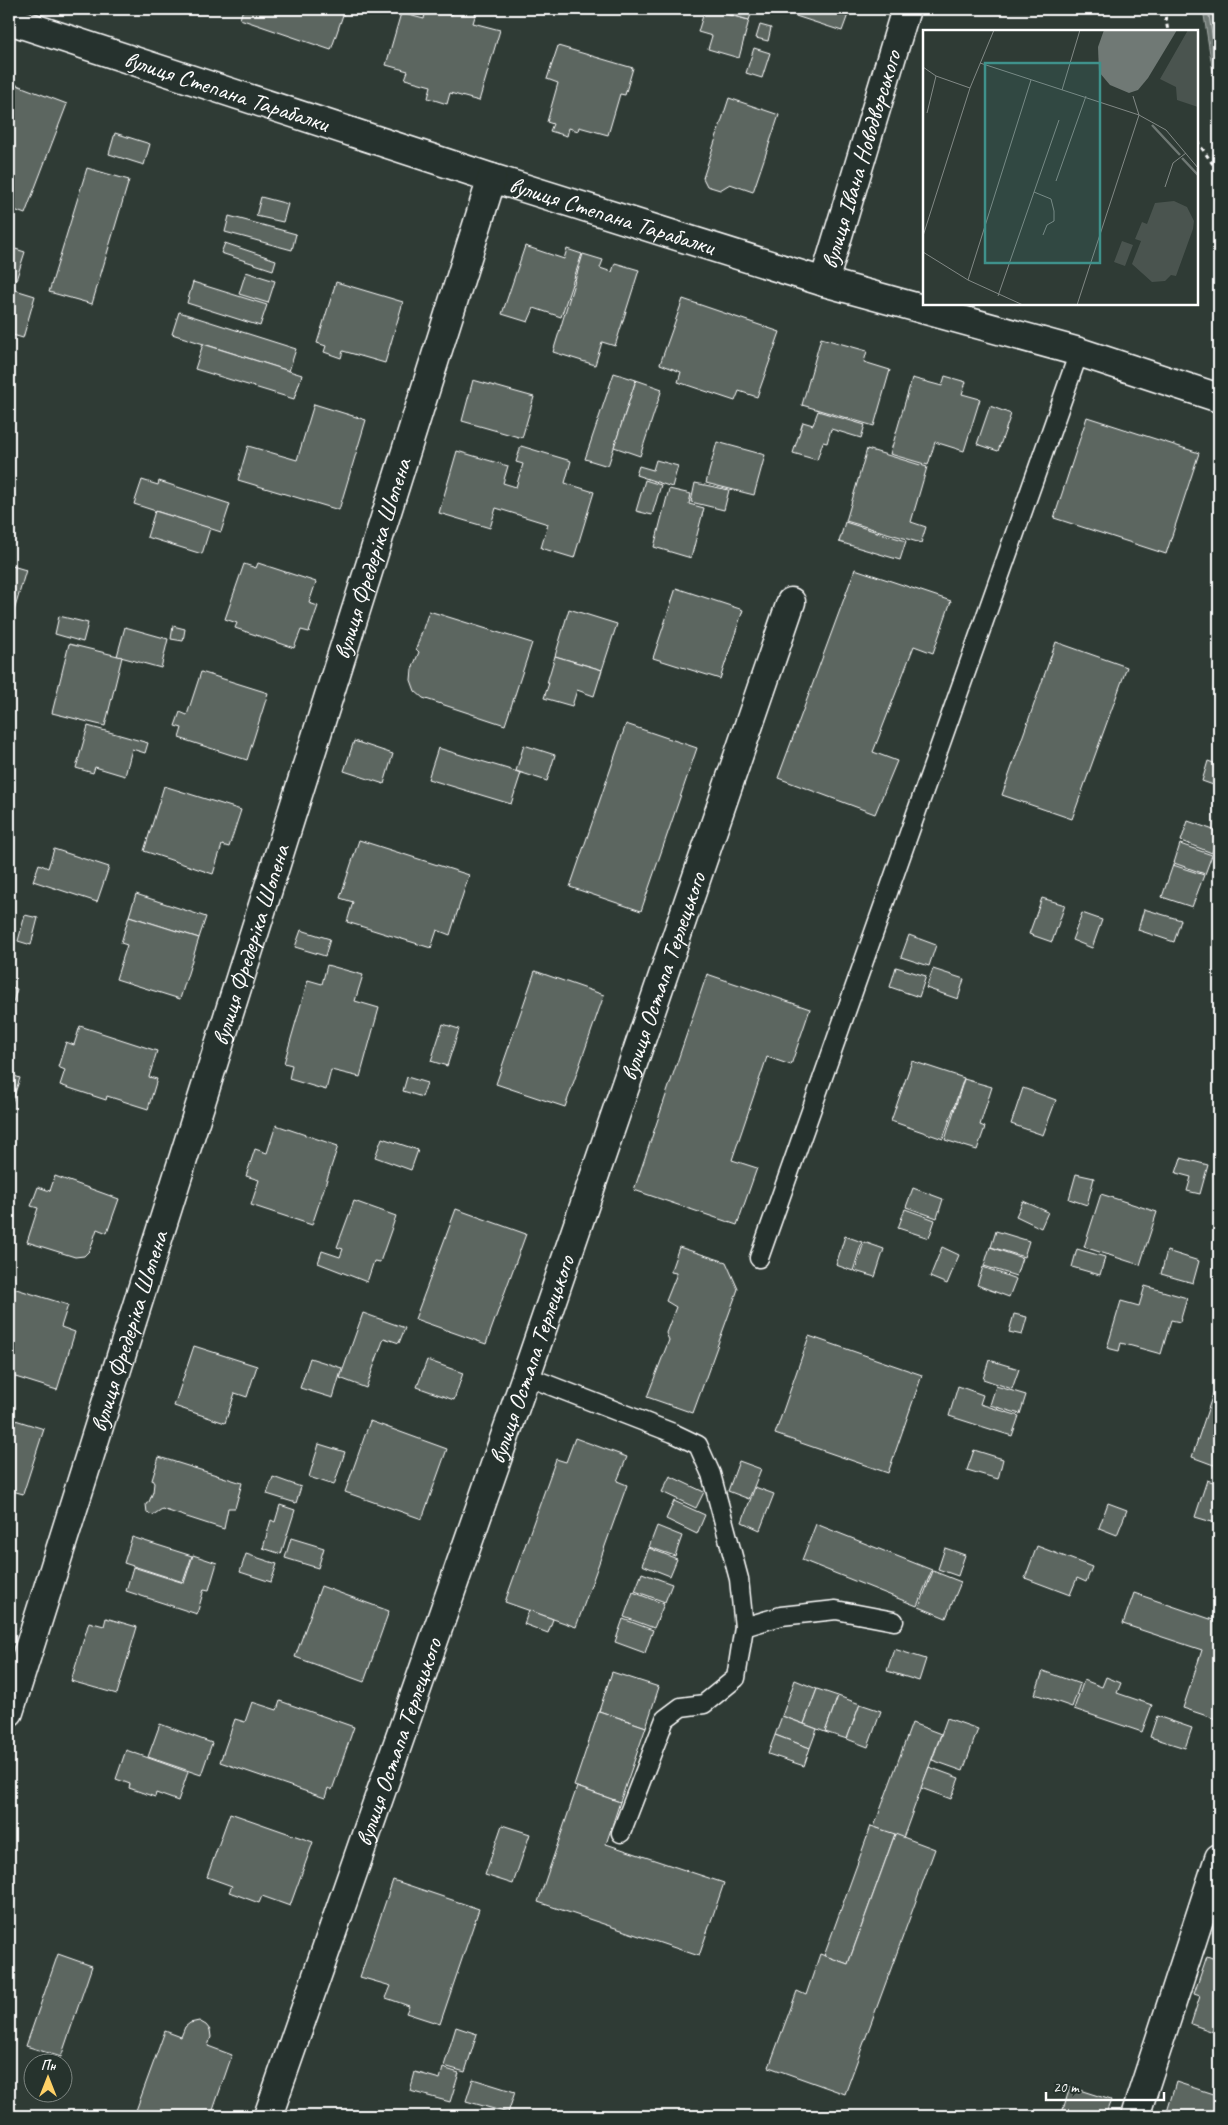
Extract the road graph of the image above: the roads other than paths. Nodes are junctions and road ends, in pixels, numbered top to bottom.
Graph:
1 (906, 9) edge
2 (9, 20) edge
3 (492, 178) junction
4 (824, 282) junction
5 (1079, 352) junction
6 (1219, 398) edge
7 (791, 602) dead end
8 (758, 1258) dead end
9 (526, 1376) junction
10 (894, 1622) dead end
11 (744, 1627) junction
12 (9, 1712) edge
13 (621, 1833) dead end
14 (1219, 1858) edge
15 (268, 2116) edge
16 (1135, 2116) edge

1 - 4 street, вулиця Івана Новодворського
2 - 3 street, вулиця Степана Тарабалки
3 - 4 street, вулиця Степана Тарабалки
3 - 12 street, вулиця Фредеріка Шопена
4 - 5 street, вулиця Степана Тарабалки
5 - 6 street, вулиця Степана Тарабалки
5 - 8 lane
7 - 9 street, вулиця Остапа Терлецького
9 - 11 lane
9 - 15 street, вулиця Остапа Терлецького
10 - 11 lane
11 - 13 lane
14 - 16 street

